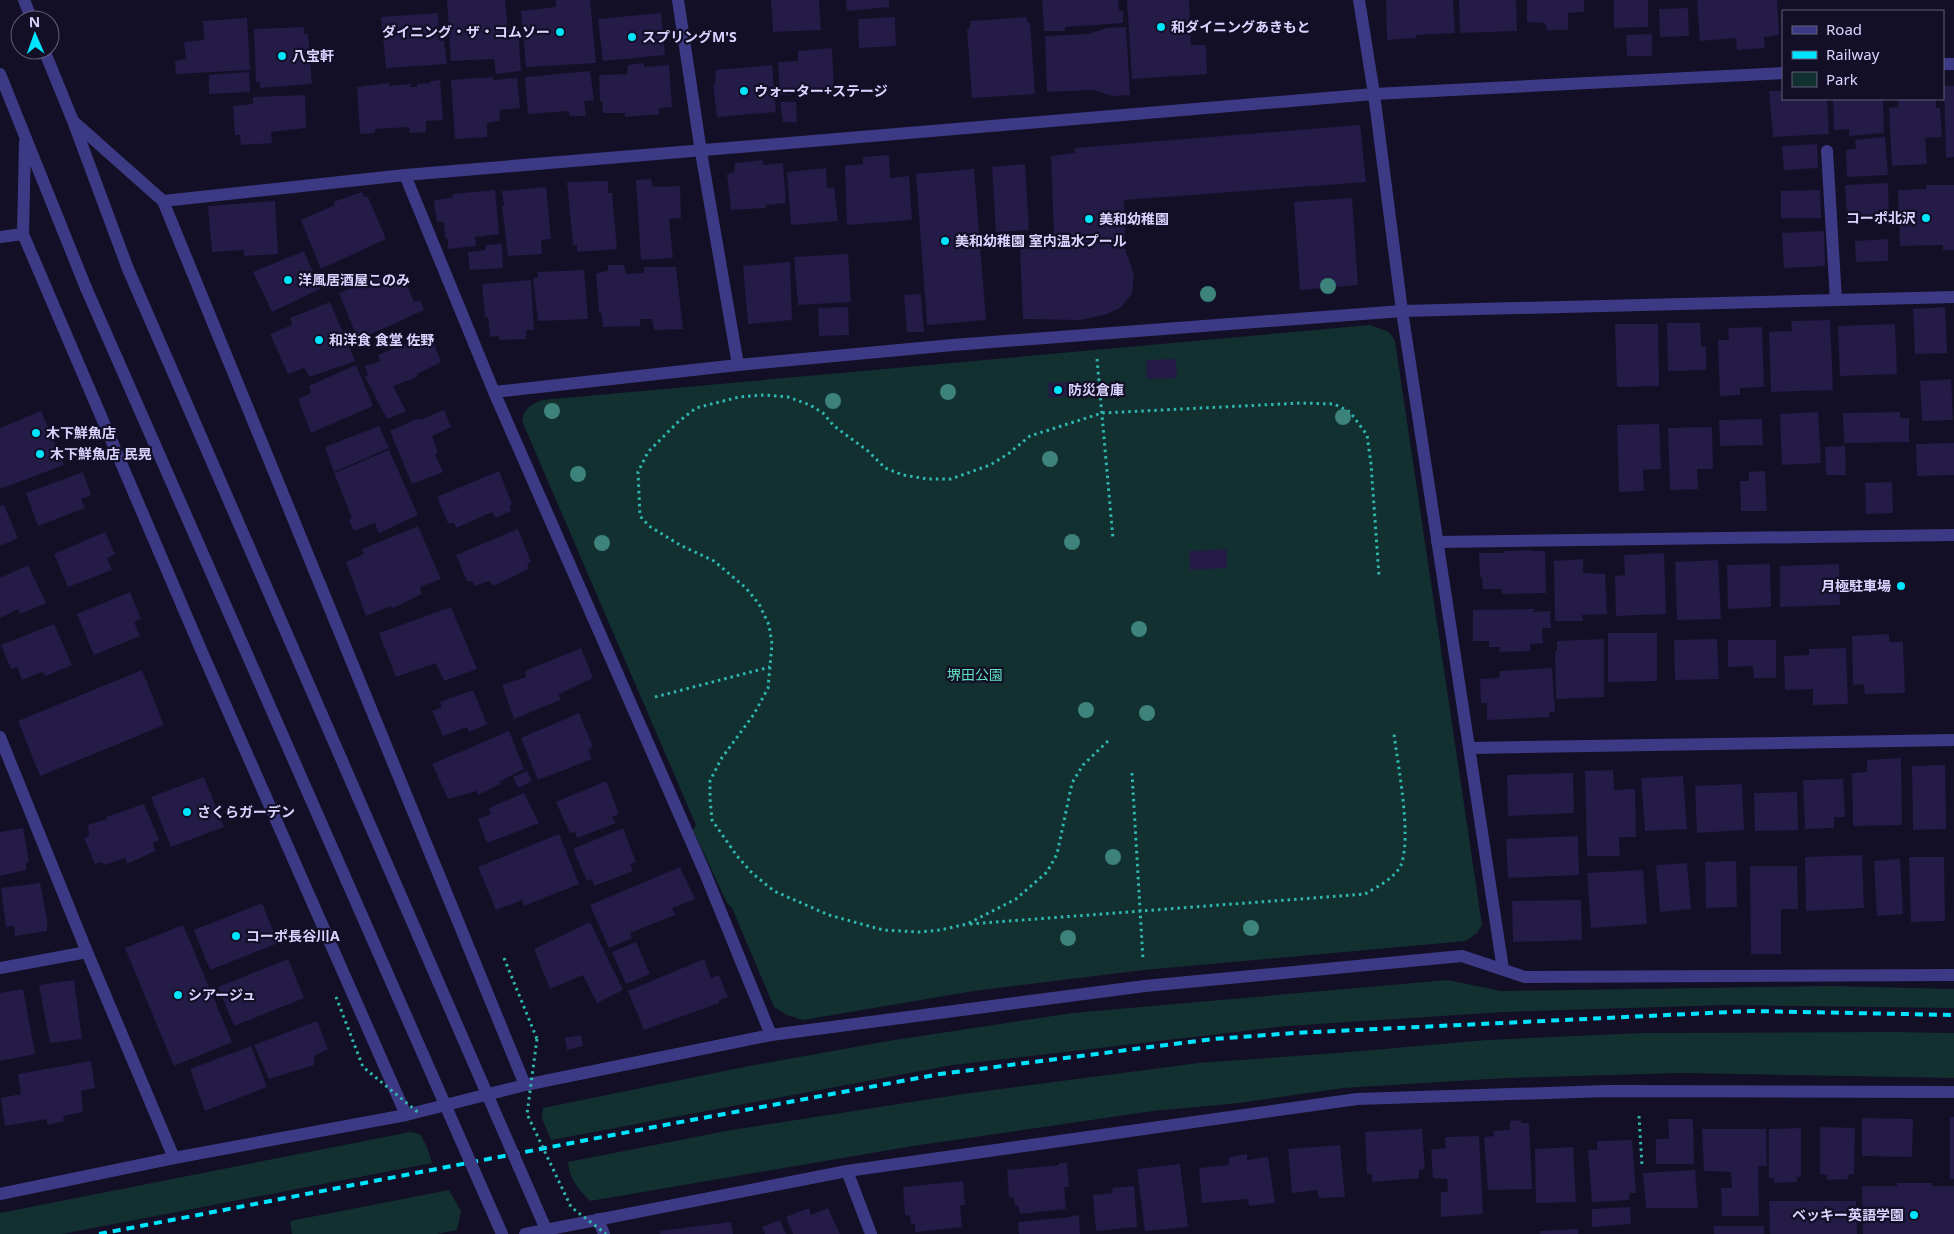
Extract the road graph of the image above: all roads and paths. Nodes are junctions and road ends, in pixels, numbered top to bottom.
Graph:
1 (678, 0) edge
2 (1359, 0) edge
3 (48, 60) edge
4 (1782, 73) edge
5 (0, 74) edge
6 (1374, 94) junction
7 (73, 121) junction
8 (25, 136) junction
9 (1827, 151) dead end
10 (701, 152) junction
11 (405, 175) junction
12 (163, 201) junction
13 (23, 234) junction
14 (0, 237) edge
15 (1954, 297) edge
16 (1836, 300) junction
17 (1402, 311) junction
18 (1094, 334) junction
19 (738, 365) junction
20 (494, 392) junction
21 (1102, 413) junction
22 (1954, 535) edge
23 (1113, 540) dead end
24 (1437, 542) junction
25 (1378, 576) dead end
26 (770, 667) junction
27 (631, 703) junction
28 (1394, 734) dead end
29 (0, 737) edge
30 (1954, 740) edge
31 (1108, 741) dead end
32 (1470, 748) junction
33 (1132, 773) dead end
34 (1141, 911) junction
35 (967, 924) junction
36 (86, 952) junction
37 (504, 958) dead end
38 (0, 968) edge
39 (1503, 969) junction
40 (1954, 975) edge
41 (1145, 986) junction
42 (336, 997) dead end
43 (771, 1035) junction
44 (525, 1085) junction
45 (1638, 1091) junction
46 (1954, 1092) edge
47 (406, 1115) junction
48 (427, 1120) dead end
49 (174, 1158) junction
50 (1642, 1166) dead end
51 (848, 1172) junction
52 (0, 1194) edge
53 (598, 1220) junction
54 (502, 1234) edge
55 (525, 1234) edge
56 (548, 1234) edge
57 (605, 1234) edge
58 (871, 1234) edge

1 - 10 street
2 - 6 street
3 - 7 street
4 - 6 street
5 - 8 street
6 - 10 street
6 - 17 street
7 - 12 street
7 - 56 street, bridge
8 - 13 street
8 - 54 street, bridge
9 - 16 street
10 - 11 street
10 - 19 street
11 - 12 street
11 - 20 street
12 - 44 street
13 - 14 street
13 - 47 street
15 - 16 street
16 - 17 street
17 - 18 street
17 - 24 street
18 - 19 street
18 - 21 path
19 - 20 street
20 - 27 street
21 - 23 path
21 - 25 path
21 - 26 path
22 - 24 street
24 - 32 street
26 - 27 path
26 - 35 path
27 - 43 street
28 - 34 path
29 - 36 street
30 - 32 street
31 - 35 path
32 - 39 street
33 - 34 path
34 - 35 path
34 - 41 path
36 - 38 street
36 - 49 street
37 - 57 path, bridge
39 - 40 street
39 - 41 street
41 - 43 street
42 - 48 path, bridge
43 - 44 street
44 - 47 street
45 - 46 street
45 - 50 path
45 - 51 street
47 - 49 street
49 - 52 street
51 - 53 street
51 - 58 street
53 - 55 street
53 - 57 street

